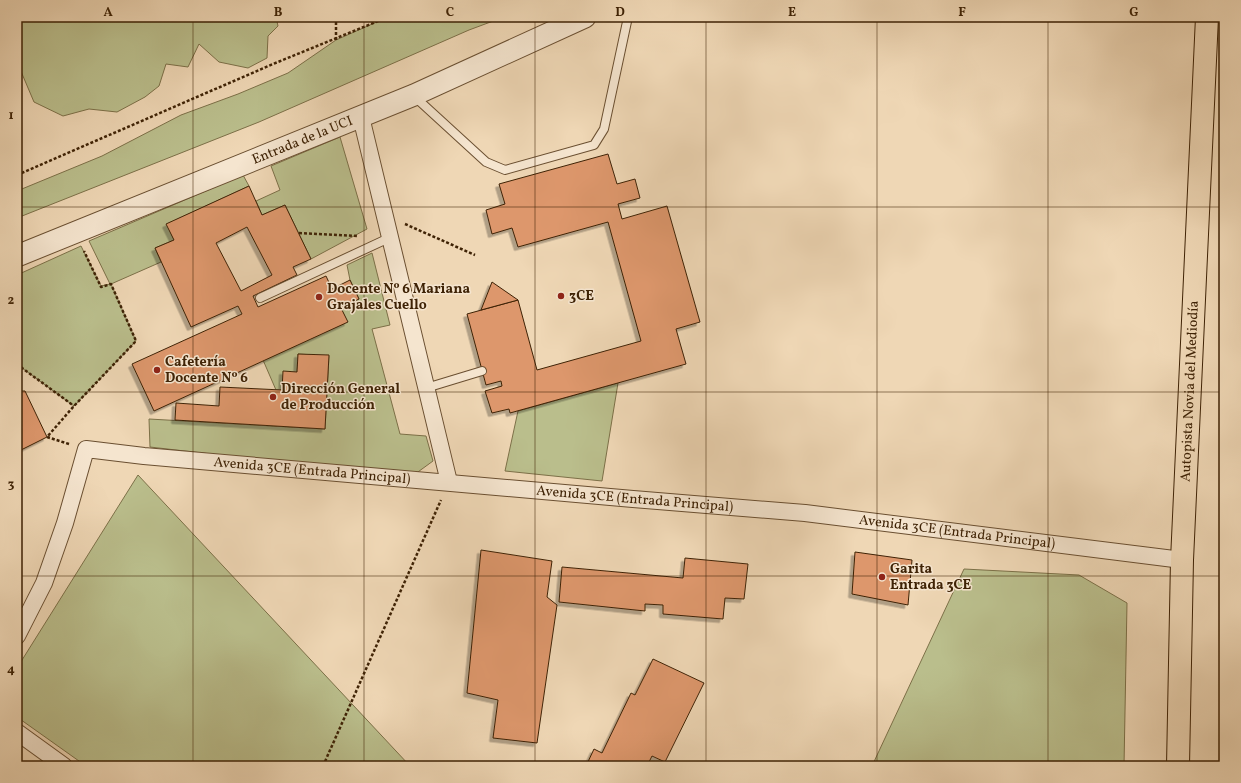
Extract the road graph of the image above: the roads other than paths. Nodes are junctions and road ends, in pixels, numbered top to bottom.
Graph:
1 (585, 17) edge
2 (628, 17) edge
3 (1207, 17) edge
4 (414, 96) junction
5 (361, 117) junction
6 (389, 238) junction
7 (17, 256) edge
8 (260, 298) dead end
9 (482, 371) dead end
10 (426, 388) junction
11 (449, 482) junction
12 (1182, 560) junction
13 (17, 636) edge
14 (17, 732) edge
15 (64, 766) edge
16 (1178, 766) edge

1 - 4 street, Entrada de la UCI
2 - 4 lane
3 - 12 highway, Autopista Novia del Mediodía
4 - 5 street, Entrada de la UCI
5 - 6 street
5 - 7 street, Entrada de la UCI
6 - 8 lane
6 - 10 street
9 - 10 lane
10 - 11 street
11 - 12 street, Avenida 3CE (Entrada Principal)
11 - 13 street, Avenida 3CE (Entrada Principal)
12 - 16 highway, Autopista Novia del Mediodía
14 - 15 street

